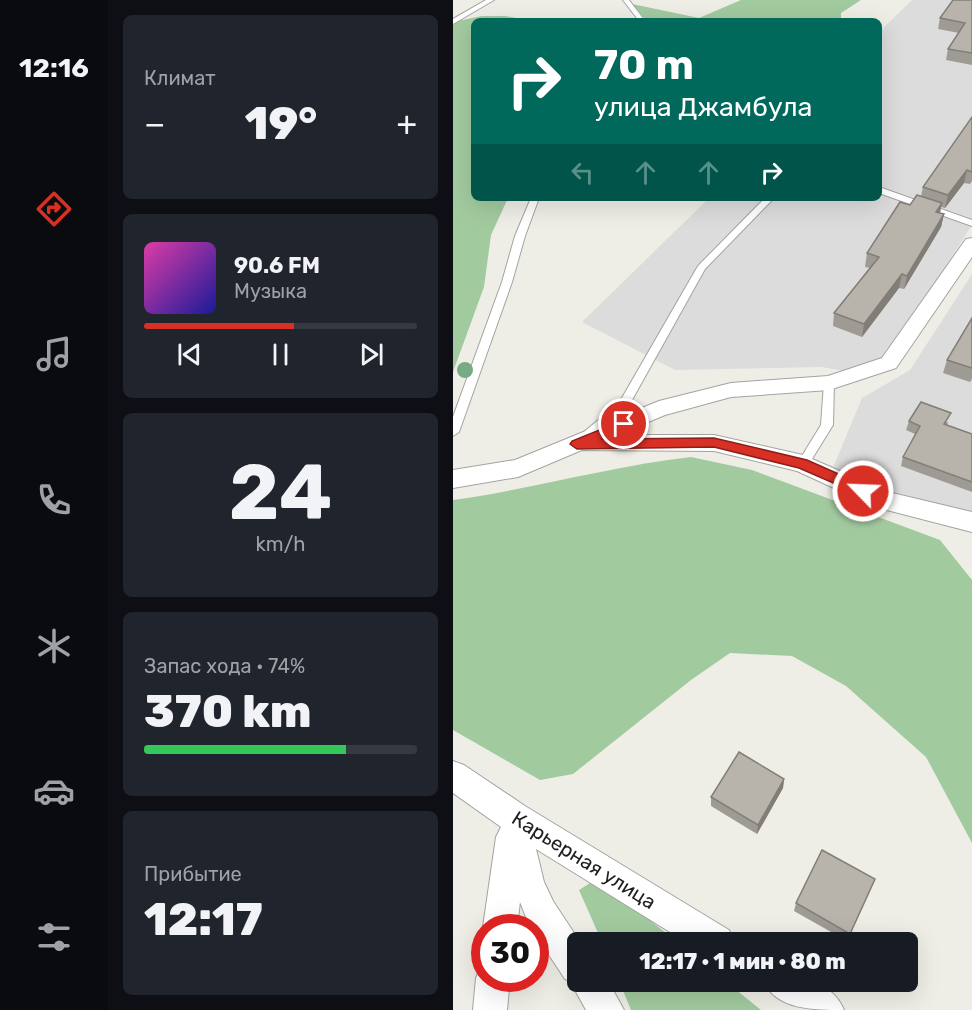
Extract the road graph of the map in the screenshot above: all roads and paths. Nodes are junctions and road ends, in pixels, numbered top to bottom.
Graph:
1 (491, 0) edge
2 (626, 0) edge
3 (640, 18) edge
4 (453, 22) edge
5 (882, 191) edge
6 (534, 201) edge
7 (767, 201) edge
8 (972, 223) edge
9 (972, 243) edge
10 (829, 383) junction
11 (453, 432) edge
12 (577, 444) junction
13 (803, 464) junction
14 (453, 479) edge
15 (972, 522) edge
16 (453, 775) edge
17 (514, 817) junction
18 (502, 914) edge
19 (701, 932) edge
20 (567, 953) edge
21 (492, 992) edge
22 (595, 992) edge
23 (798, 992) edge
24 (490, 1010) edge
25 (607, 1010) edge
26 (827, 1010) edge

1 - 4 lane
2 - 3 lane
5 - 8 lane
6 - 11 lane
7 - 12 lane
9 - 10 street
10 - 12 street
10 - 13 lane
12 - 13 street
12 - 14 street
13 - 15 street
16 - 17 street, Карьерная улица
17 - 18 street
17 - 19 street, Карьерная улица
17 - 20 street
21 - 24 street
22 - 25 street
23 - 26 street

